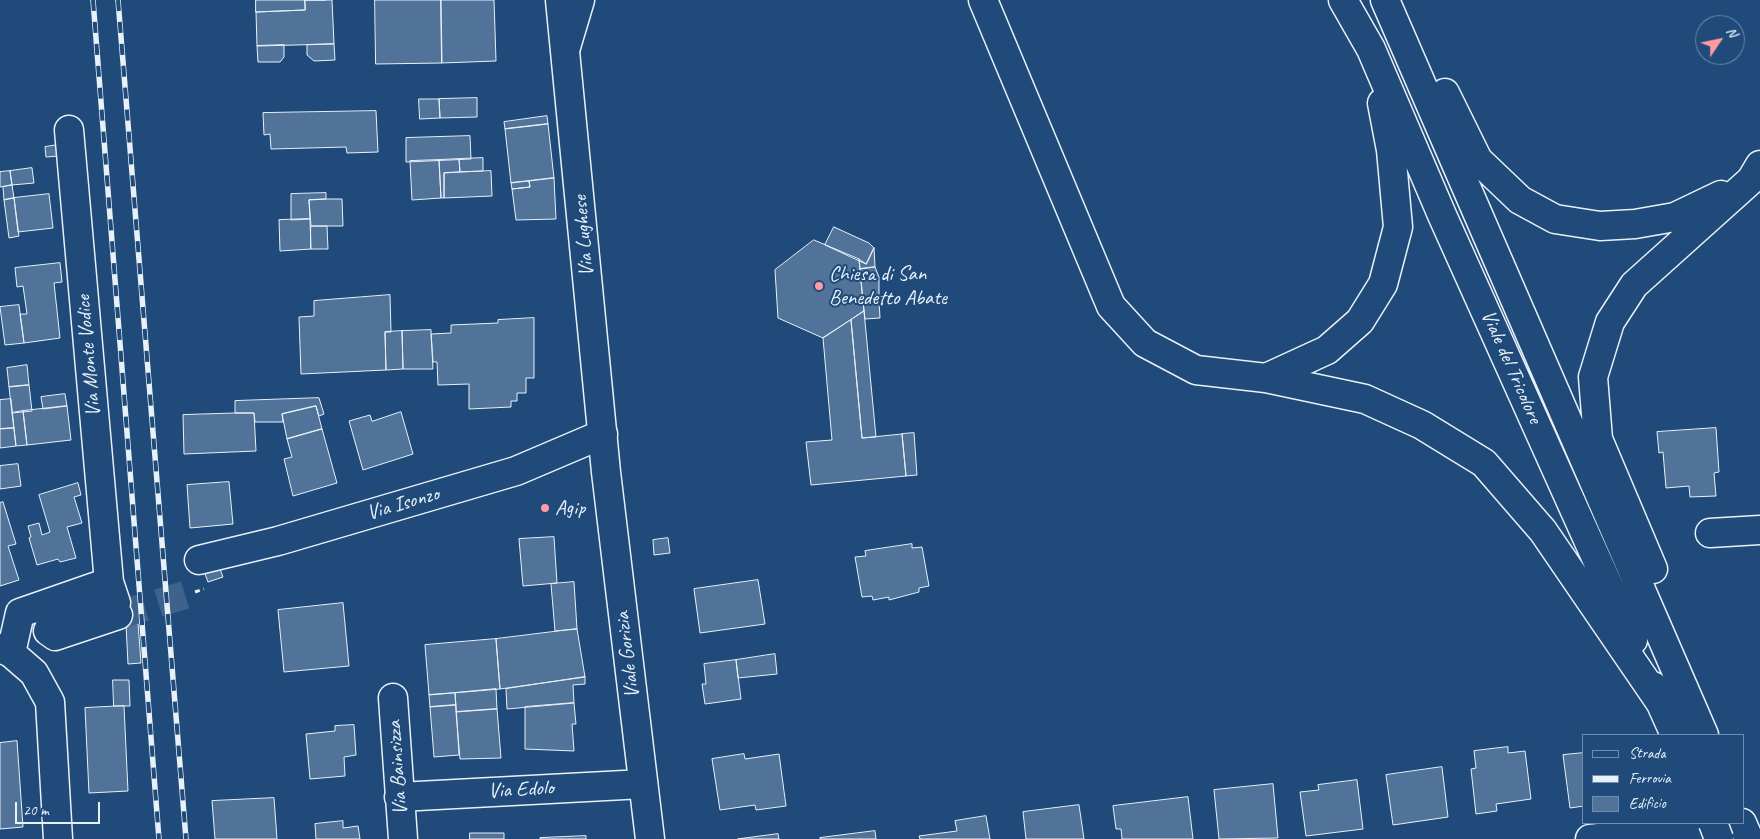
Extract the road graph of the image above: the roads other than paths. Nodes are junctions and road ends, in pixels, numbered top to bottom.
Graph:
1 (560, 0) edge
2 (580, 0) edge
3 (984, 0) edge
4 (1343, 0) edge
5 (1385, 0) edge
6 (1403, 38) junction
7 (566, 47) junction
8 (1371, 49) junction
9 (69, 130) dead end
10 (1756, 172) edge
11 (1266, 378) junction
12 (603, 434) junction
13 (606, 472) joint
14 (1760, 530) edge
15 (1710, 533) dead end
16 (199, 560) dead end
17 (110, 582) junction
18 (118, 615) tunnel mouth
19 (5, 650) edge
20 (1686, 691) junction
21 (393, 698) dead end
22 (1660, 702) junction
23 (1675, 734) edge
24 (1704, 734) edge
25 (643, 784) junction
26 (399, 797) junction
27 (1760, 820) edge
28 (1745, 822) edge
29 (1712, 824) edge
30 (1727, 824) edge
31 (1744, 824) edge
32 (1668, 834) edge
33 (58, 839) edge
34 (403, 839) edge
35 (650, 839) edge
36 (1590, 839) edge
37 (1720, 839) edge
38 (1749, 839) edge

1 - 7 main road, Via Lughese
2 - 7 main road
3 - 11 main road
4 - 8 main road, Viale del Tricolore
5 - 6 main road, Viale del Tricolore
6 - 10 main road
6 - 20 main road, Viale del Tricolore
7 - 12 main road, Via Lughese
8 - 11 main road
8 - 22 main road, Viale del Tricolore
9 - 17 main road, Via Monte Vodice
10 - 20 main road
11 - 22 main road
12 - 13 main road, Via Lughese
12 - 16 main road, Via Isonzo
13 - 25 main road, Viale Gorizia
14 - 15 main road
17 - 18 main road, Via Monte Vodice
17 - 19 main road
19 - 33 main road
20 - 24 main road, Viale del Tricolore
21 - 26 main road, Via Bainsizza
22 - 23 main road, Viale del Tricolore
25 - 26 main road, Via Edolo
25 - 35 main road, Viale Gorizia
26 - 34 main road, Via Bainsizza
27 - 28 main road
29 - 37 main road, bridge
30 - 32 main road
31 - 38 main road
32 - 36 main road

